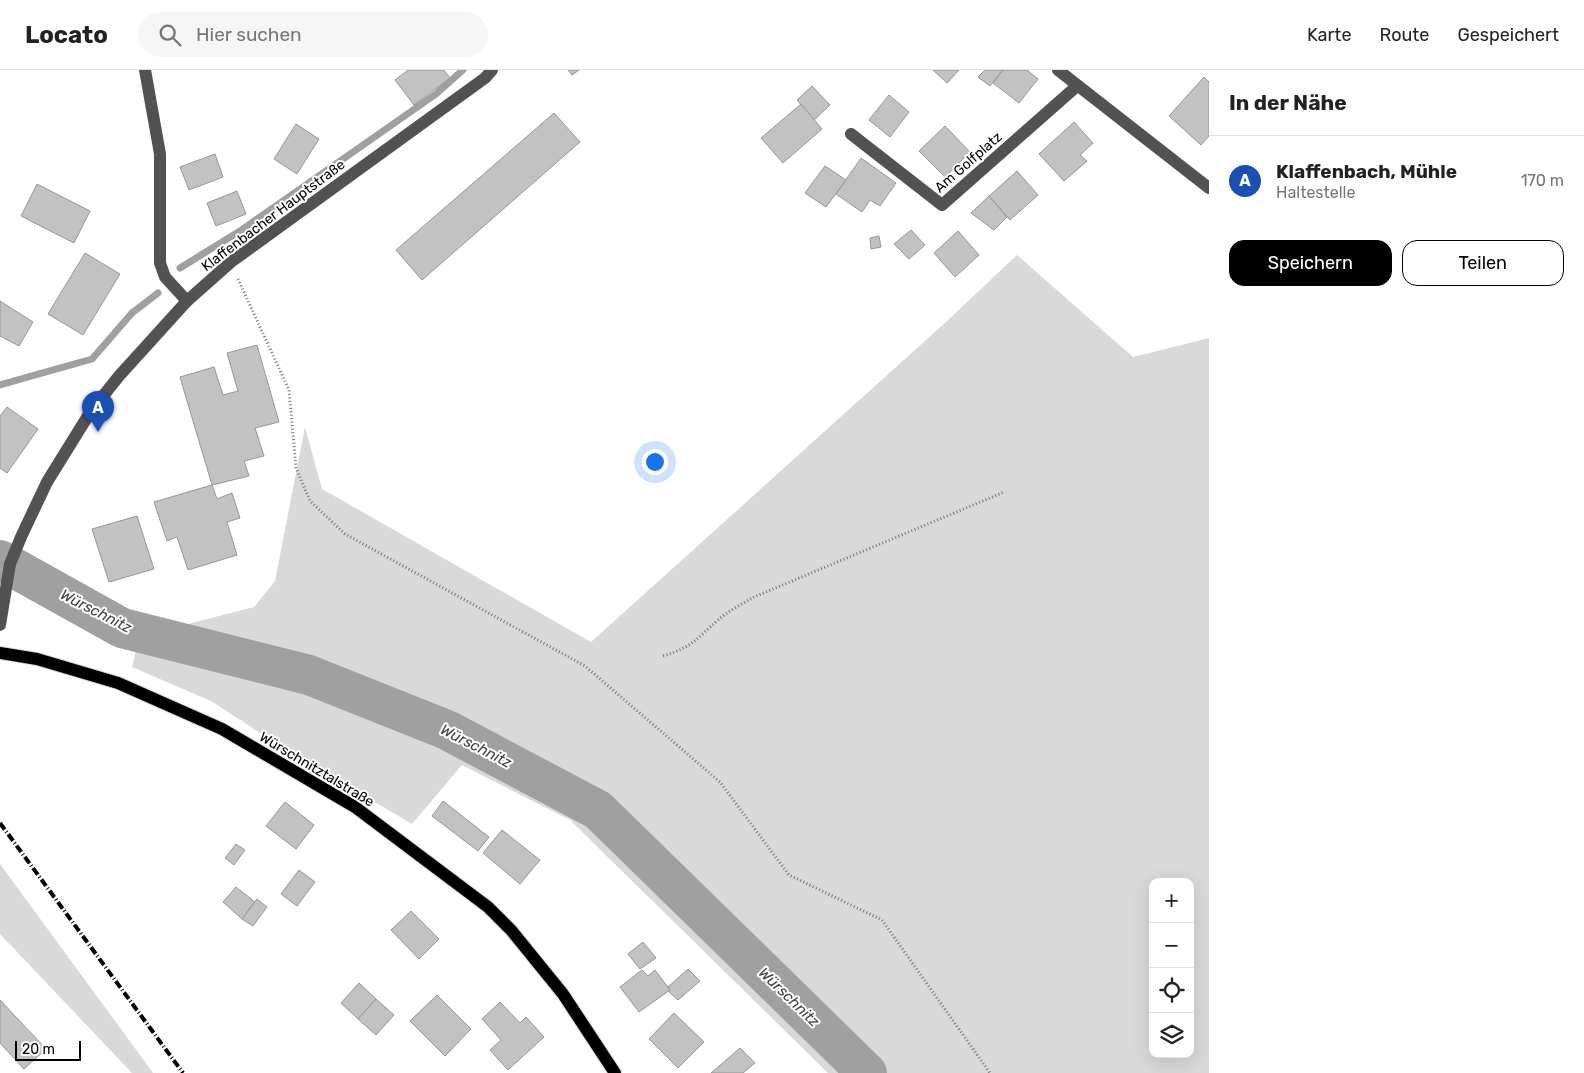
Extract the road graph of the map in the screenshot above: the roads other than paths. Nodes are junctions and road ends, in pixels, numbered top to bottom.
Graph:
1 (144, 70) edge
2 (492, 70) edge
3 (1058, 70) edge
4 (1078, 86) junction
5 (851, 134) dead end
6 (1209, 188) edge
7 (188, 301) junction
8 (0, 625) edge
9 (0, 653) edge
10 (615, 1073) edge

1 - 7 street
2 - 7 street, Klaffenbacher Hauptstraße
3 - 4 street
4 - 5 street, Am Golfplatz
4 - 6 street
7 - 8 street, Klaffenbacher Hauptstraße
9 - 10 main road, Würschnitztalstraße

